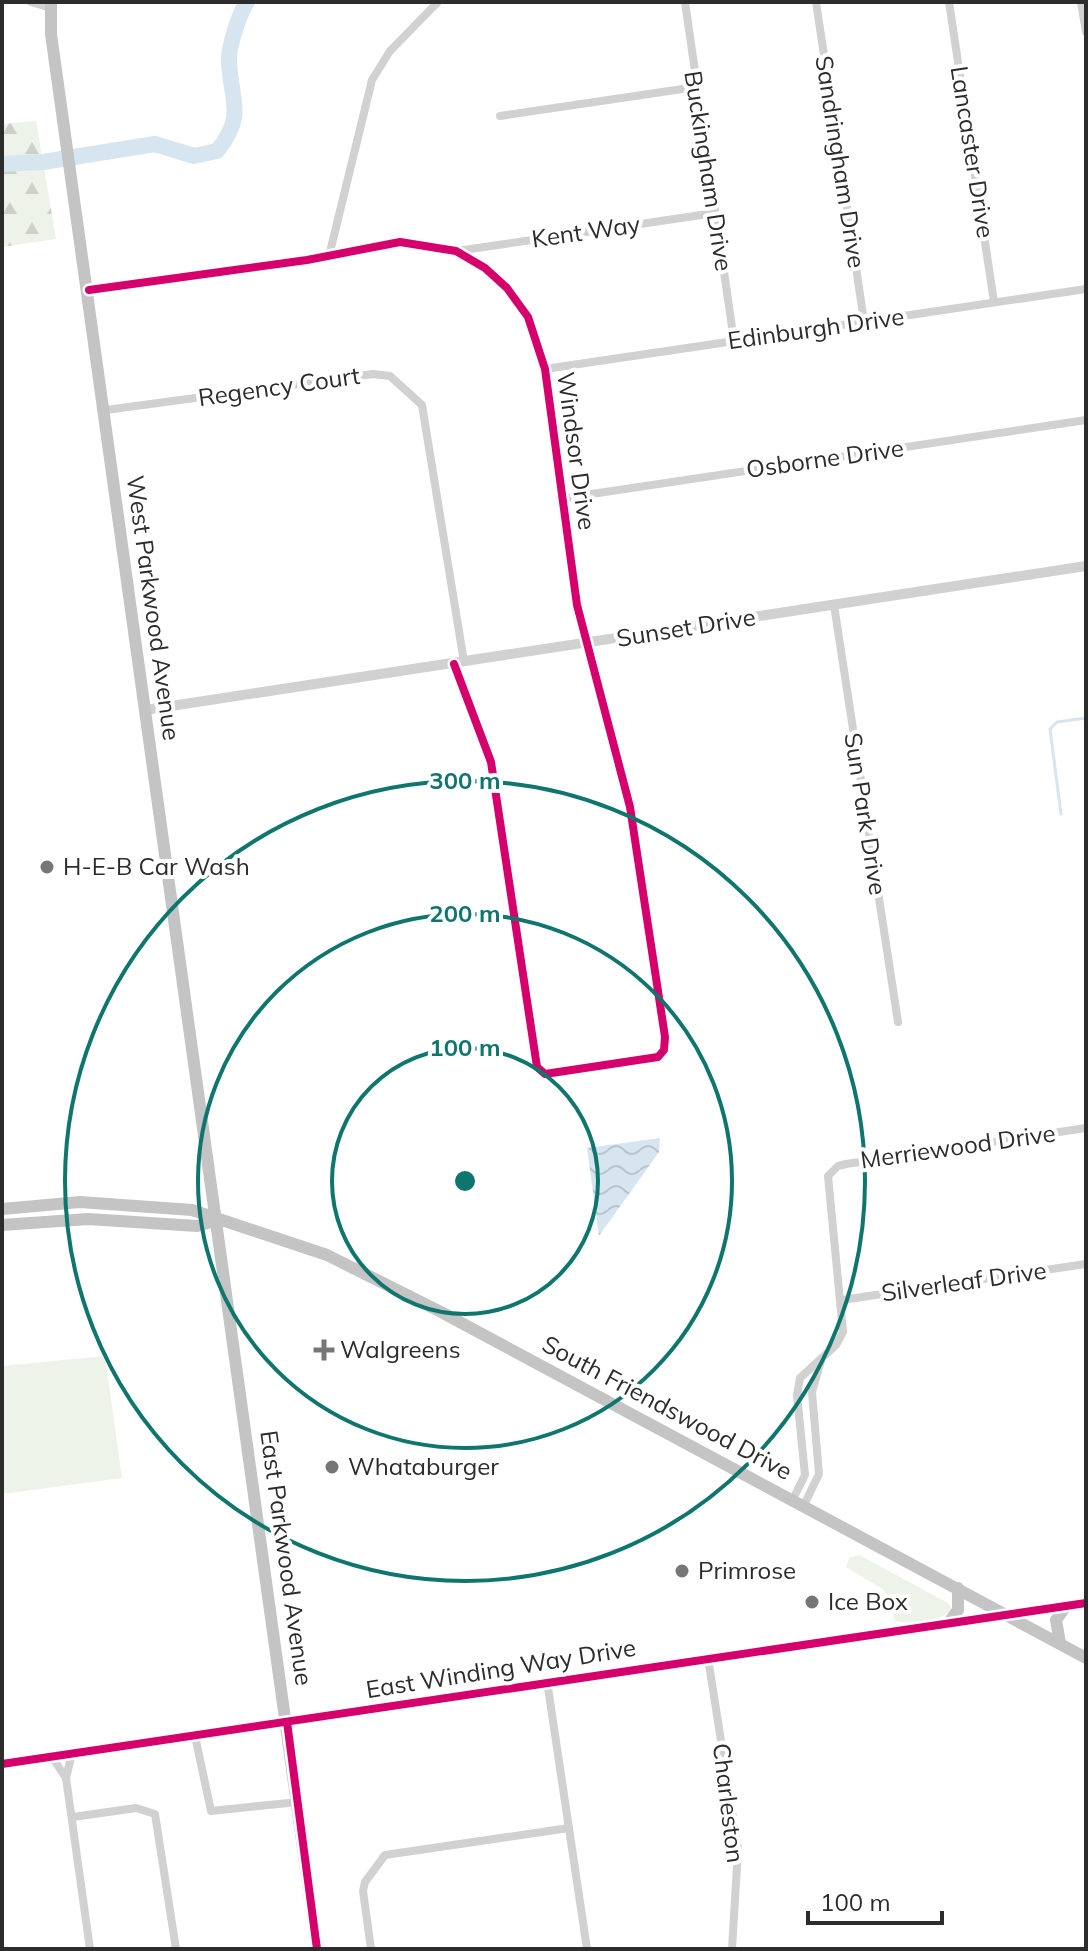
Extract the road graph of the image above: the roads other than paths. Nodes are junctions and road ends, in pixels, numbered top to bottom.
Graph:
1 (31, 2) edge
2 (438, 2) edge
3 (685, 2) edge
4 (816, 2) edge
5 (949, 2) edge
6 (1081, 2) edge
7 (51, 5) edge
8 (1086, 32) edge
9 (696, 87) junction
10 (500, 116) dead end
11 (715, 213) junction
12 (456, 251) junction
13 (329, 256) junction
14 (1086, 289) edge
15 (89, 290) junction
16 (994, 302) junction
17 (864, 321) junction
18 (734, 341) junction
19 (545, 369) junction
20 (106, 410) junction
21 (1086, 420) edge
22 (565, 498) junction
23 (1086, 566) edge
24 (834, 605) junction
25 (585, 643) junction
26 (459, 663) junction
27 (145, 710) junction
28 (660, 1007) joint
29 (898, 1022) dead end
30 (1086, 1128) edge
31 (2, 1209) edge
32 (218, 1220) junction
33 (2, 1225) edge
34 (1086, 1264) edge
35 (842, 1300) junction
36 (821, 1360) junction
37 (817, 1437) junction
38 (803, 1438) junction
39 (798, 1502) junction
40 (958, 1588) junction
41 (1086, 1603) edge
42 (1066, 1606) junction
43 (1007, 1614) junction
44 (949, 1622) junction
45 (1060, 1643) junction
46 (708, 1658) junction
47 (1086, 1658) edge
48 (547, 1681) junction
49 (287, 1722) junction
50 (195, 1736) junction
51 (72, 1753) junction
52 (52, 1757) junction
53 (2, 1764) edge
54 (66, 1778) junction
55 (298, 1802) junction
56 (73, 1817) junction
57 (569, 1828) junction
58 (90, 1949) edge
59 (176, 1949) edge
60 (317, 1949) edge
61 (371, 1949) edge
62 (587, 1949) edge
63 (732, 1949) edge

1 - 7 street
2 - 13 street
3 - 9 street, Buckingham Drive
4 - 17 street, Sandringham Drive
5 - 16 street, Lancaster Drive
6 - 8 street
7 - 15 main road, West Parkwood Avenue
9 - 10 street
9 - 11 street, Buckingham Drive
11 - 12 street, Kent Way
11 - 18 street, Buckingham Drive
12 - 13 street, Windsor Drive
12 - 19 street, Windsor Drive
13 - 15 street, Windsor Drive
14 - 16 street, Edinburgh Drive
15 - 20 main road, West Parkwood Avenue
16 - 17 street, Edinburgh Drive
17 - 18 street, Edinburgh Drive
18 - 19 street, Edinburgh Drive
19 - 22 street, Windsor Drive
20 - 26 street, Regency Court
20 - 27 main road, West Parkwood Avenue
21 - 22 street, Osborne Drive
22 - 25 street, Windsor Drive
23 - 24 street, Sunset Drive
24 - 25 street, Sunset Drive
24 - 29 street, Sun Park Drive
25 - 26 street, Sunset Drive
25 - 28 street, Windsor Drive
26 - 27 street, Sunset Drive
26 - 28 street, Regency Court
27 - 32 main road, West Parkwood Avenue
30 - 35 street, Merriewood Drive
31 - 32 main road, South Friendswood Drive
32 - 33 main road, South Friendswood Drive
32 - 39 main road, South Friendswood Drive
32 - 49 main road, East Parkwood Avenue
34 - 35 street, Silverleaf Drive
35 - 36 street
36 - 37 street
36 - 38 street
37 - 38 street
37 - 39 street
38 - 39 street
39 - 40 main road, South Friendswood Drive
40 - 43 main road, South Friendswood Drive
40 - 44 main road
41 - 42 street
42 - 43 street
42 - 45 main road
43 - 44 street, East Winding Way Drive
43 - 45 main road, South Friendswood Drive
44 - 46 street, East Winding Way Drive
45 - 47 main road, South Friendswood Drive
46 - 48 street, East Winding Way Drive
46 - 63 street, Charleston
48 - 49 street, East Winding Way Drive
48 - 57 street
49 - 50 street, East Winding Way Drive
49 - 55 main road, East Parkwood Avenue
50 - 51 street, East Winding Way Drive
50 - 55 street
51 - 52 street, East Winding Way Drive
51 - 54 street
52 - 53 street, East Winding Way Drive
52 - 54 street
54 - 56 street
55 - 60 main road, East Parkwood Avenue
56 - 58 street
56 - 59 street
57 - 61 street
57 - 62 street

